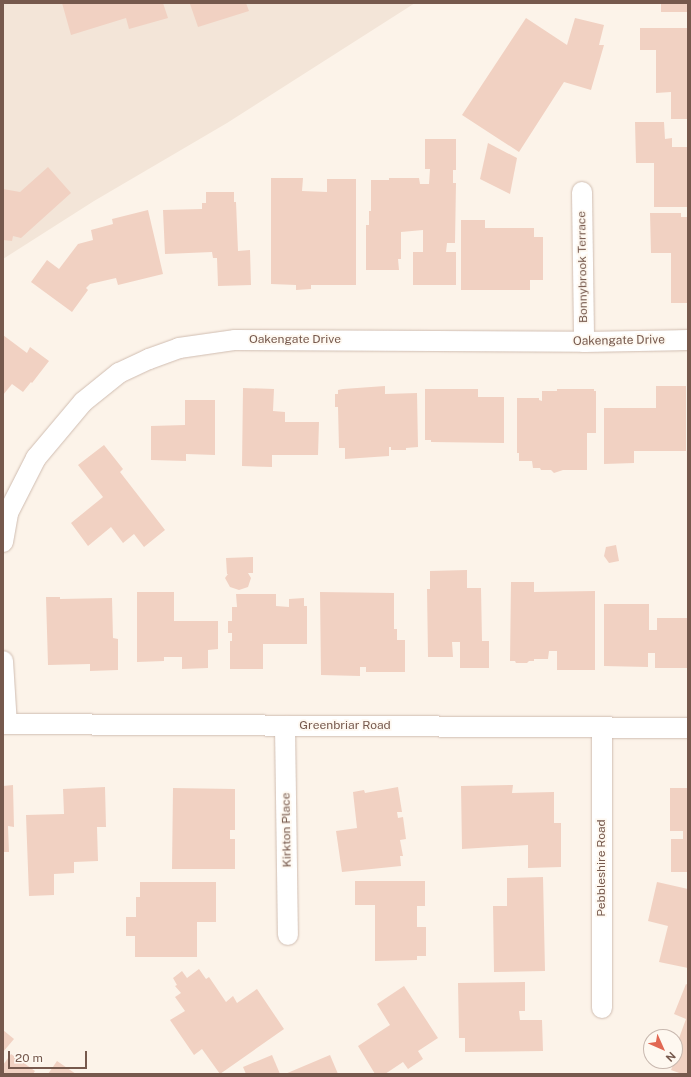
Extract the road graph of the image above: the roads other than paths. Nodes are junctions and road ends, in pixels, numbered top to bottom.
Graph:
1 (582, 192) dead end
2 (688, 340) edge
3 (584, 342) junction
4 (3, 542) edge
5 (3, 661) edge
6 (5, 724) edge
7 (285, 726) junction
8 (602, 727) junction
9 (688, 728) edge
10 (288, 935) dead end
11 (602, 1008) dead end

1 - 3 street, Bonnybrook Terrace
2 - 3 street, Oakengate Drive
3 - 4 street, Oakengate Drive
5 - 6 street
6 - 7 street, Greenbriar Road
7 - 8 street, Greenbriar Road
7 - 10 street, Kirkton Place
8 - 9 street, Greenbriar Road
8 - 11 street, Pebbleshire Road

